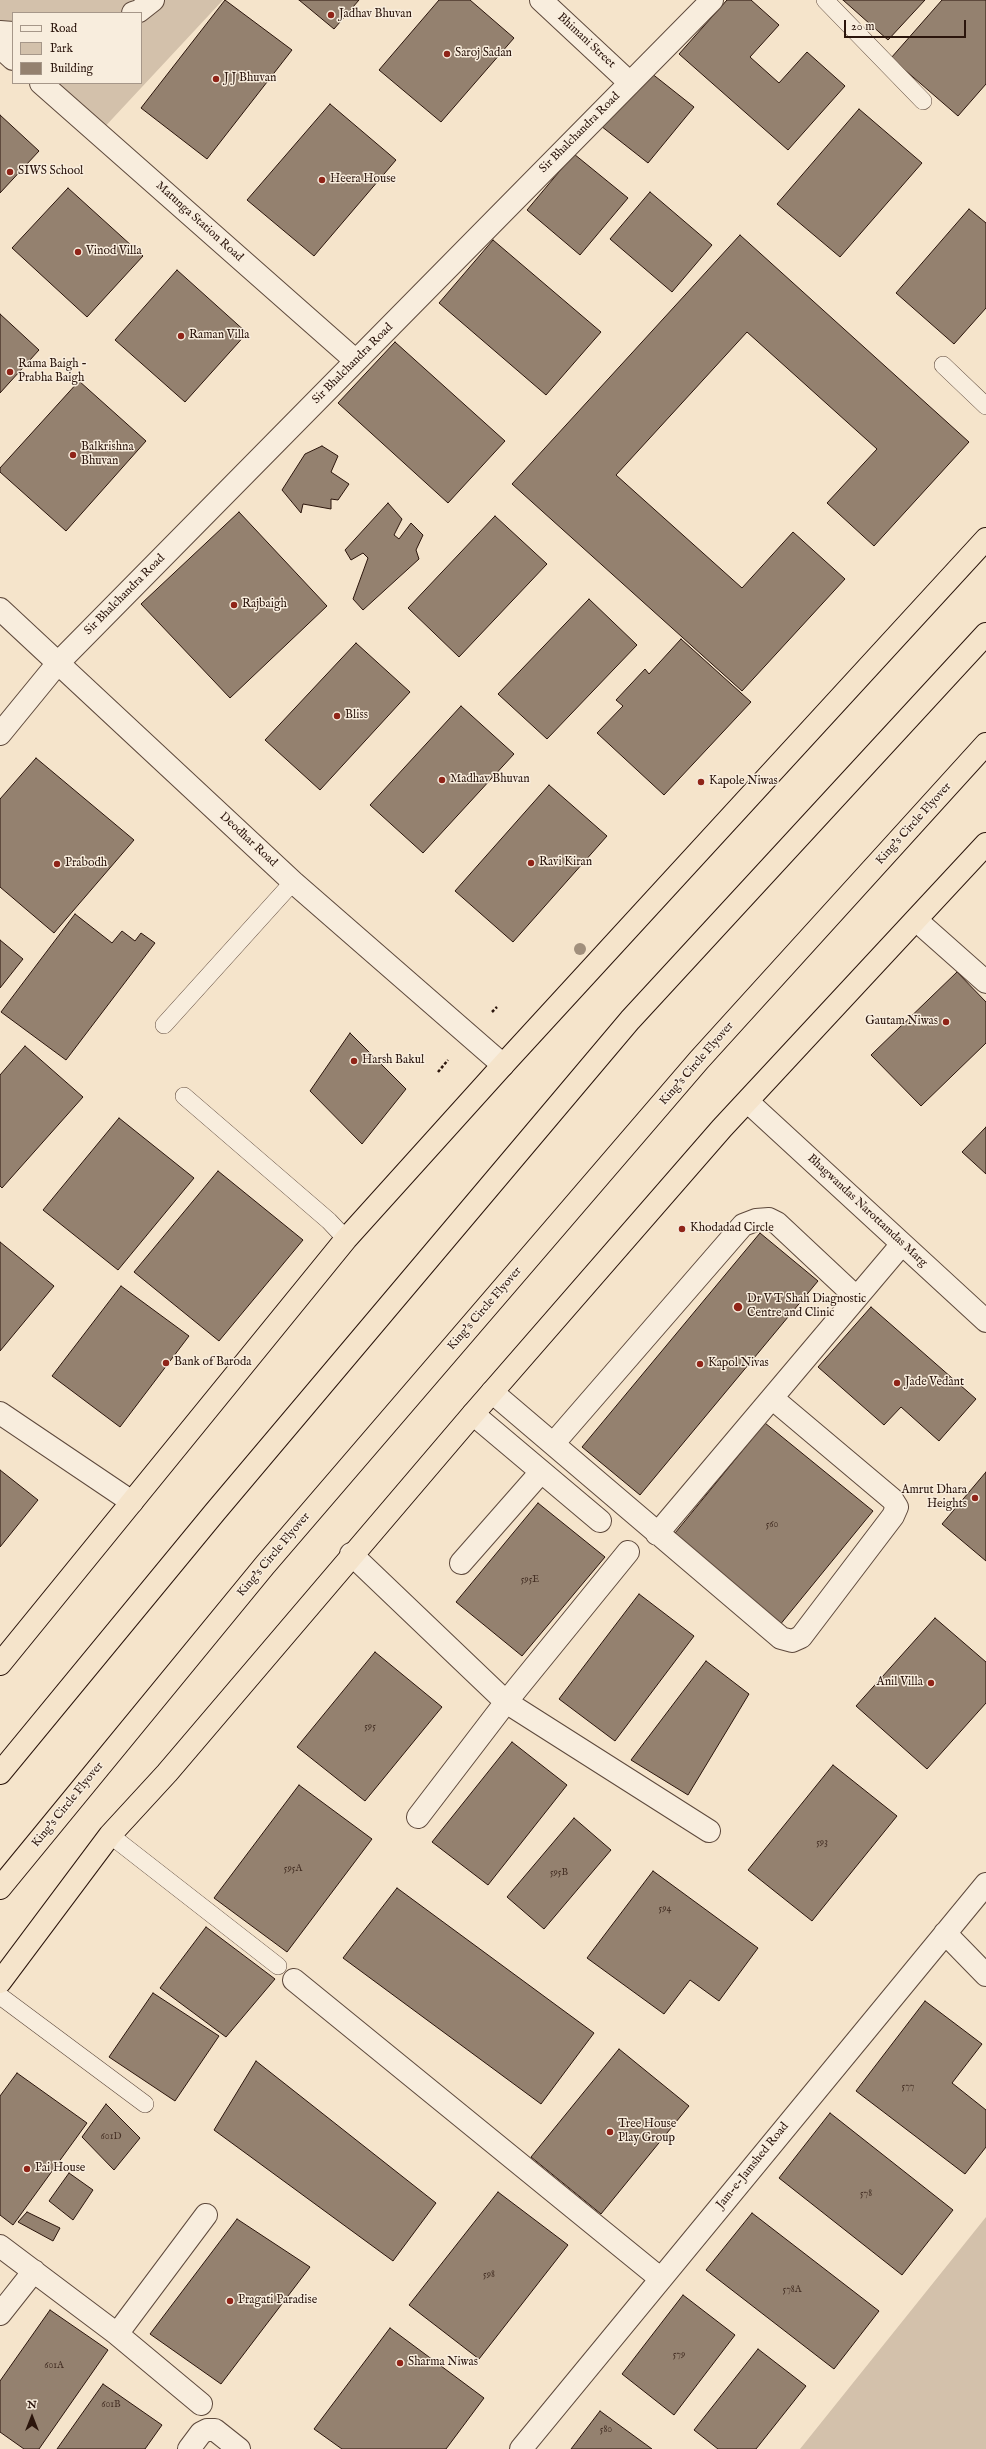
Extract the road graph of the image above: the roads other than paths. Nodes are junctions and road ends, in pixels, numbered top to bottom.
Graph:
1 (153, 0) edge
2 (541, 0) edge
3 (712, 0) edge
4 (825, 0) edge
5 (136, 12) edge
6 (0, 32) edge
7 (12, 33) edge
8 (0, 47) edge
9 (12, 58) edge
10 (630, 83) junction
11 (42, 84) edge
12 (923, 101) dead end
13 (356, 361) junction
14 (943, 365) dead end
15 (986, 406) edge
16 (986, 539) edge
17 (0, 609) edge
18 (986, 634) edge
19 (58, 663) junction
20 (0, 734) edge
21 (986, 744) edge
22 (986, 844) edge
23 (293, 882) junction
24 (916, 920) junction
25 (986, 982) edge
26 (164, 1026) dead end
27 (503, 1064) junction
28 (184, 1096) dead end
29 (748, 1102) junction
30 (346, 1239) junction
31 (902, 1244) junction
32 (856, 1297) junction
33 (986, 1321) edge
34 (492, 1392) junction
35 (772, 1398) junction
36 (0, 1413) edge
37 (473, 1414) junction
38 (553, 1444) junction
39 (541, 1472) junction
40 (132, 1502) junction
41 (600, 1522) dead end
42 (657, 1534) junction
43 (628, 1552) dead end
44 (351, 1554) junction
45 (461, 1563) dead end
46 (0, 1664) edge
47 (506, 1702) junction
48 (0, 1773) edge
49 (418, 1817) dead end
50 (709, 1831) dead end
51 (110, 1835) junction
52 (986, 1884) edge
53 (0, 1888) edge
54 (945, 1933) junction
55 (278, 1966) dead end
56 (986, 1975) edge
57 (294, 1980) dead end
58 (0, 1982) edge
59 (0, 1996) edge
60 (145, 2104) dead end
61 (206, 2215) dead end
62 (0, 2246) edge
63 (34, 2271) junction
64 (661, 2279) junction
65 (0, 2314) edge
66 (117, 2334) junction
67 (201, 2404) dead end
68 (189, 2449) edge
69 (240, 2449) edge
70 (521, 2449) edge

1 - 5 street
2 - 10 street, Bhimani Street
3 - 10 street, Sir Bhalchandra Road
4 - 12 lane
6 - 7 street
8 - 9 street
10 - 13 street, Sir Bhalchandra Road
11 - 13 street, Matunga Station Road
13 - 19 street, Sir Bhalchandra Road
14 - 15 lane
16 - 27 highway
17 - 19 street, Deodhar Road
18 - 48 highway
19 - 20 street, Sir Bhalchandra Road
19 - 23 street, Deodhar Road
21 - 53 highway, King's Circle Flyover
22 - 24 highway
23 - 26 lane
23 - 27 street, Deodhar Road
24 - 25 street
24 - 29 highway
27 - 30 highway
28 - 30 lane
29 - 31 street, Bhagwandas Narottamdas Marg
29 - 34 highway
30 - 40 highway
31 - 32 street
31 - 33 street, Bhagwandas Narottamdas Marg
32 - 35 street
32 - 38 street
34 - 37 highway
34 - 38 street
35 - 42 street
35 - 42 street
36 - 40 street
37 - 39 street
37 - 44 highway
38 - 42 street
39 - 41 street
39 - 45 street
40 - 46 highway
43 - 47 street
44 - 47 street
44 - 51 highway
47 - 49 street
47 - 50 street
51 - 55 lane
51 - 58 highway
52 - 54 street, Jam-e-Jamshed Road
54 - 56 street
54 - 64 street, Jam-e-Jamshed Road
57 - 64 street
59 - 60 lane
61 - 66 street
62 - 63 street
63 - 65 street
63 - 66 street
64 - 70 street, Jam-e-Jamshed Road
66 - 67 street
68 - 69 street

